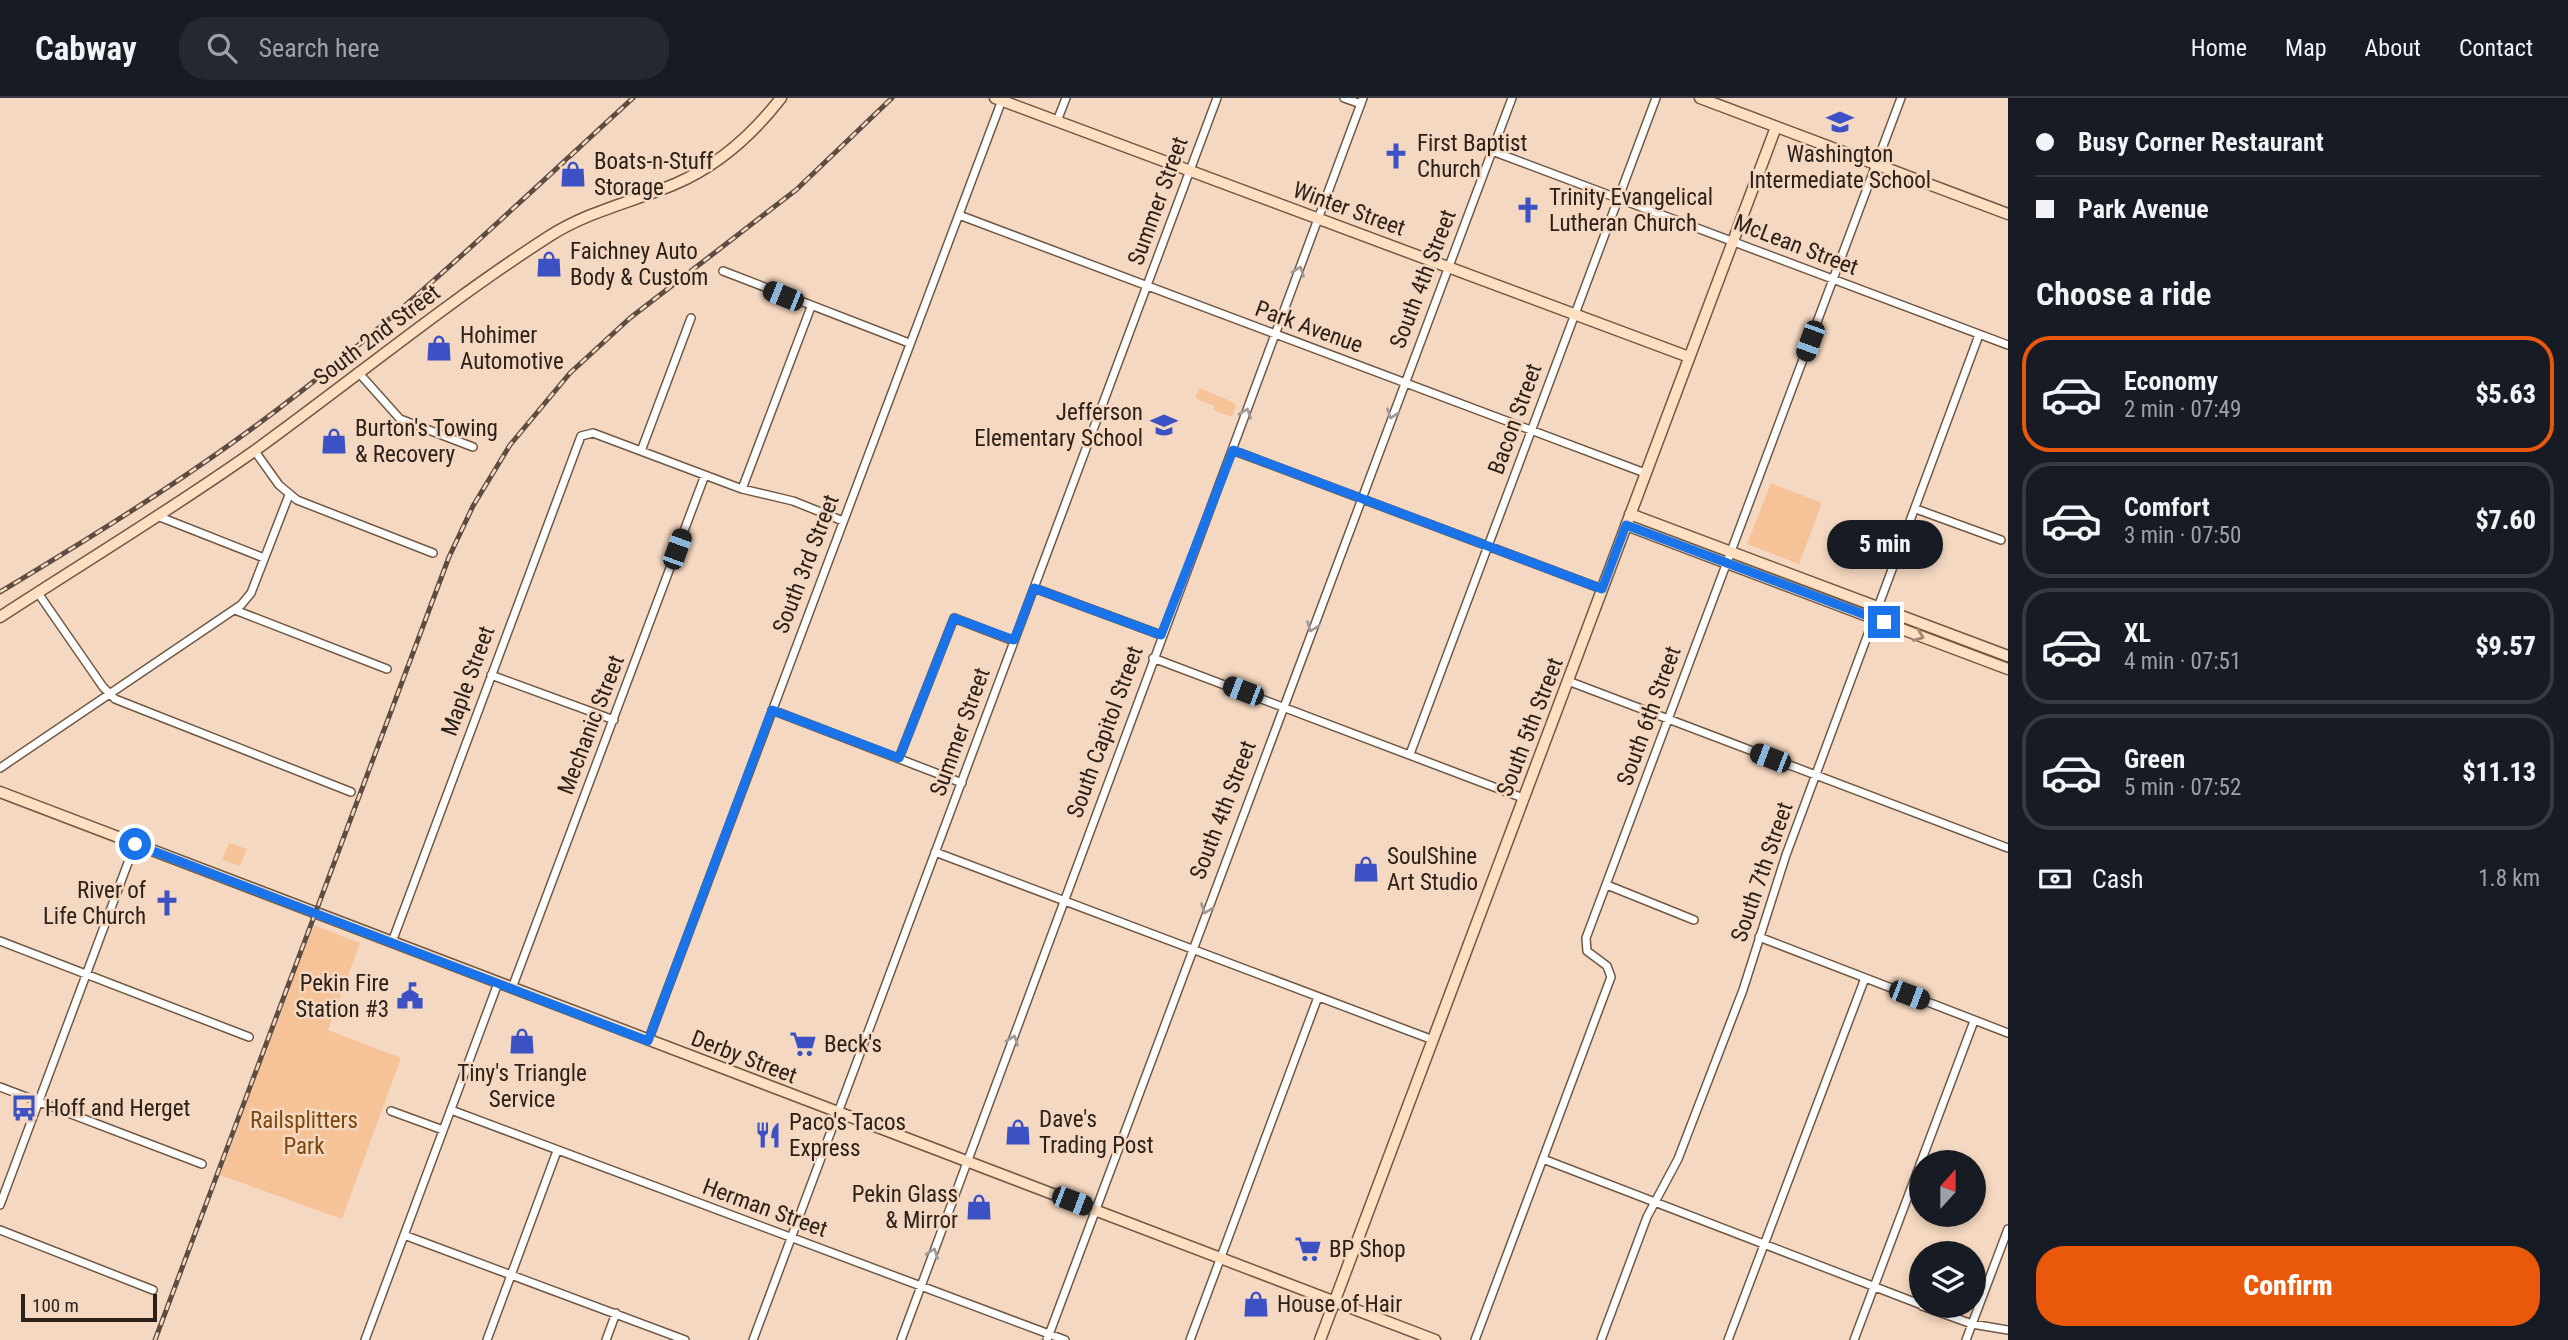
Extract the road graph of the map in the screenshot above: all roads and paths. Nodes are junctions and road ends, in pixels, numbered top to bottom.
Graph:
1 (781, 98) edge
2 (1066, 98) edge
3 (1217, 98) edge
4 (1344, 98) edge
5 (1512, 98) edge
6 (1656, 98) edge
7 (1700, 98) edge
8 (1901, 98) edge
9 (999, 99) edge
10 (1362, 101) edge
11 (1057, 121) junction
12 (1776, 127) junction
13 (1492, 151) junction
14 (1876, 165) junction
15 (1190, 170) junction
16 (1619, 199) junction
17 (2008, 214) edge
18 (959, 215) junction
19 (1318, 218) junction
20 (1732, 242) junction
21 (1449, 266) junction
22 (723, 271) dead end
23 (1833, 280) junction
24 (1147, 287) junction
25 (811, 307) junction
26 (1575, 314) junction
27 (691, 318) dead end
28 (1275, 335) junction
29 (1979, 335) junction
30 (909, 343) junction
31 (2008, 345) edge
32 (1689, 357) junction
33 (358, 372) junction
34 (1404, 382) junction
35 (1532, 430) junction
36 (473, 447) dead end
37 (254, 450) junction
38 (1233, 450) junction
39 (641, 451) junction
40 (1645, 473) junction
41 (705, 475) junction
42 (742, 489) junction
43 (289, 495) junction
44 (1360, 497) junction
45 (1916, 509) junction
46 (1630, 514) junction
47 (160, 517) junction
48 (843, 520) junction
49 (1626, 525) junction
50 (2001, 540) dead end
51 (1488, 547) junction
52 (1731, 551) junction
53 (433, 553) dead end
54 (264, 558) junction
55 (1727, 563) junction
56 (1034, 588) junction
57 (1602, 589) junction
58 (38, 593) junction
59 (1879, 608) junction
60 (235, 610) junction
61 (0, 617) edge
62 (1875, 619) junction
63 (1161, 635) junction
64 (1014, 640) junction
65 (2008, 656) edge
66 (1153, 658) junction
67 (2008, 669) edge
68 (387, 670) dead end
69 (491, 675) junction
70 (1568, 681) junction
71 (110, 695) junction
72 (1283, 706) junction
73 (772, 710) junction
74 (614, 720) junction
75 (1668, 720) junction
76 (1409, 754) junction
77 (899, 758) junction
78 (0, 768) edge
79 (1816, 775) junction
80 (962, 783) junction
81 (0, 792) edge
82 (351, 792) dead end
83 (1523, 798) junction
84 (135, 844) junction
85 (2008, 848) edge
86 (935, 852) junction
87 (1607, 885) junction
88 (1064, 900) junction
89 (1695, 920) dead end
90 (1759, 937) junction
91 (0, 941) edge
92 (391, 942) junction
93 (1191, 948) junction
94 (87, 974) junction
95 (1865, 978) junction
96 (498, 983) junction
97 (512, 988) junction
98 (1318, 997) junction
99 (1974, 1021) junction
100 (2008, 1034) edge
101 (249, 1037) dead end
102 (1433, 1040) junction
103 (648, 1041) junction
104 (0, 1087) edge
105 (39, 1102) junction
106 (451, 1110) junction
107 (391, 1111) dead end
108 (837, 1113) junction
109 (443, 1130) junction
110 (557, 1151) junction
111 (1542, 1159) junction
112 (968, 1161) junction
113 (202, 1164) dead end
114 (1655, 1202) junction
115 (0, 1205) edge
116 (1094, 1210) junction
117 (2008, 1229) edge
118 (0, 1230) edge
119 (404, 1235) junction
120 (792, 1239) junction
121 (1763, 1243) junction
122 (1220, 1257) junction
123 (512, 1275) junction
124 (921, 1286) junction
125 (1874, 1286) junction
126 (153, 1290) dead end
127 (1909, 1300) edge
128 (1334, 1301) junction
129 (616, 1313) junction
130 (1956, 1318) edge
131 (1972, 1324) junction
132 (2008, 1330) edge
133 (1048, 1337) edge
134 (365, 1340) edge
135 (487, 1340) edge
136 (606, 1340) edge
137 (685, 1340) edge
138 (753, 1340) edge
139 (901, 1340) edge
140 (1065, 1340) edge
141 (1190, 1340) edge
142 (1320, 1340) edge
143 (1435, 1340) edge
144 (1475, 1340) edge
145 (1601, 1340) edge
146 (1727, 1340) edge
147 (1854, 1340) edge
148 (1966, 1340) edge

1 - 33 street, South 2nd Street
2 - 11 street
3 - 15 street, Summer Street
4 - 10 street
5 - 13 street, South 4th Street
6 - 16 street, Bacon Street
7 - 12 street
8 - 14 street, South 6th Street
9 - 11 street, Winter Street
9 - 18 street, South 3rd Street
10 - 19 street, South Capitol Street
11 - 15 street, Winter Street
12 - 14 street
12 - 20 street, South 5th Street
13 - 16 street, McLean Street
13 - 21 street, South 4th Street
14 - 17 street
14 - 23 street, South 6th Street
15 - 19 street, Winter Street
15 - 24 street, Summer Street
16 - 20 street, McLean Street
16 - 26 street, Bacon Street
18 - 24 street, Park Avenue
18 - 30 street, South 3rd Street
19 - 21 street, Winter Street
28 -> 19 street, South Capitol Street
20 - 23 street, McLean Street
20 - 32 street, South 5th Street
21 - 26 street, Winter Street
21 - 34 street, South 4th Street
22 - 25 street
23 - 29 street, McLean Street
23 - 52 street, South 6th Street
24 - 28 street, Park Avenue
24 - 56 street, Summer Street
25 - 30 street
25 - 42 street
26 - 32 street, Winter Street
26 - 35 street, Bacon Street
27 - 39 street
28 - 34 street, Park Avenue
38 -> 28 street, South Capitol Street
29 - 31 street, McLean Street
29 - 45 street, South 7th Street
30 - 48 street, South 3rd Street
32 - 40 street, South 5th Street
33 - 36 street
33 - 37 street, South 2nd Street
34 - 35 street, Park Avenue
34 -> 44 street, South 4th Street
35 - 40 street, Park Avenue
35 - 51 street, Bacon Street
37 - 43 street
37 - 47 street, South 2nd Street
38 - 44 street
38 - 63 street, South Capitol Street
39 - 41 street
39 - 69 street, Maple Street
40 - 46 street, South 5th Street
41 - 42 street
41 - 74 street, Mechanic Street
42 - 48 street
43 - 53 street
43 - 54 street
44 - 51 street
44 -> 72 street, South 4th Street
45 - 50 street
45 - 59 street, South 7th Street
46 - 49 street, South 5th Street
46 - 52 street
47 - 54 street
47 - 58 street, South 2nd Street
48 - 73 street, South 3rd Street
49 - 55 street
49 - 57 street, South 5th Street
51 - 57 street
51 - 76 street, Bacon Street
52 - 55 street, South 6th Street
52 - 59 street
54 - 60 street
55 - 62 street
55 - 75 street, South 6th Street
56 - 63 street
56 - 64 street, Summer Street
57 - 70 street, South 5th Street
58 - 61 street, South 2nd Street
58 - 71 street
59 - 62 street, South 7th Street
59 - 65 street
60 - 68 street
60 - 71 street
62 -> 67 street
62 - 79 street, South 7th Street
63 - 66 street, South Capitol Street
64 - 77 street
64 - 80 street, Summer Street
66 - 72 street
66 - 88 street, South Capitol Street
69 - 74 street
69 - 92 street, Maple Street
70 - 75 street
70 - 83 street, South 5th Street
71 - 78 street
71 - 82 street
72 - 76 street
72 -> 93 street, South 4th Street
73 - 77 street
73 - 103 street, South 3rd Street
74 - 97 street, Mechanic Street
75 - 79 street
75 - 87 street, South 6th Street
76 - 83 street
77 - 80 street
79 - 85 street
79 - 90 street, South 7th Street
80 - 86 street, Summer Street
81 - 84 street, Derby Street
83 - 102 street, South 5th Street
84 - 92 street, Derby Street
84 - 94 street
86 - 88 street
86 - 108 street, Summer Street
87 - 89 street
87 - 111 street, South 6th Street
88 - 93 street
112 -> 88 street, South Capitol Street
90 - 95 street
90 - 114 street, South 7th Street
91 - 94 street
92 - 96 street, Derby Street
93 - 98 street
93 - 116 street, South 4th Street
94 - 101 street
94 - 105 street
95 - 99 street
95 - 121 street
96 - 97 street, Derby Street
96 - 106 street
97 - 103 street, Derby Street
98 - 102 street
98 - 122 street
99 - 100 street
99 - 125 street
102 - 128 street, South 5th Street
103 - 108 street, Derby Street
104 - 105 street
105 - 113 street
105 - 115 street
106 - 109 street
106 - 110 street, Herman Street
107 - 109 street
108 - 112 street, Derby Street
108 - 120 street, Summer Street
109 - 119 street
110 - 120 street, Herman Street
110 - 123 street
111 - 114 street
111 - 144 street, South 6th Street
112 - 116 street, Derby Street
124 -> 112 street, South Capitol Street
114 - 121 street
114 - 145 street, South 7th Street
116 - 122 street, Derby Street
116 - 133 street, South 4th Street
117 - 131 street
118 - 126 street
119 - 123 street
119 - 134 street
120 - 124 street, Herman Street
120 - 138 street, Summer Street
121 - 125 street
121 - 146 street
122 - 128 street, Derby Street
122 - 141 street
123 - 129 street
123 - 135 street
124 - 133 street, Herman Street
124 - 139 street, South Capitol Street
125 - 127 street
125 - 147 street
128 - 142 street, South 5th Street
128 - 143 street, Derby Street
129 - 136 street
129 - 137 street
130 - 131 street
131 - 132 street
131 - 148 street
133 - 140 street, Herman Street

